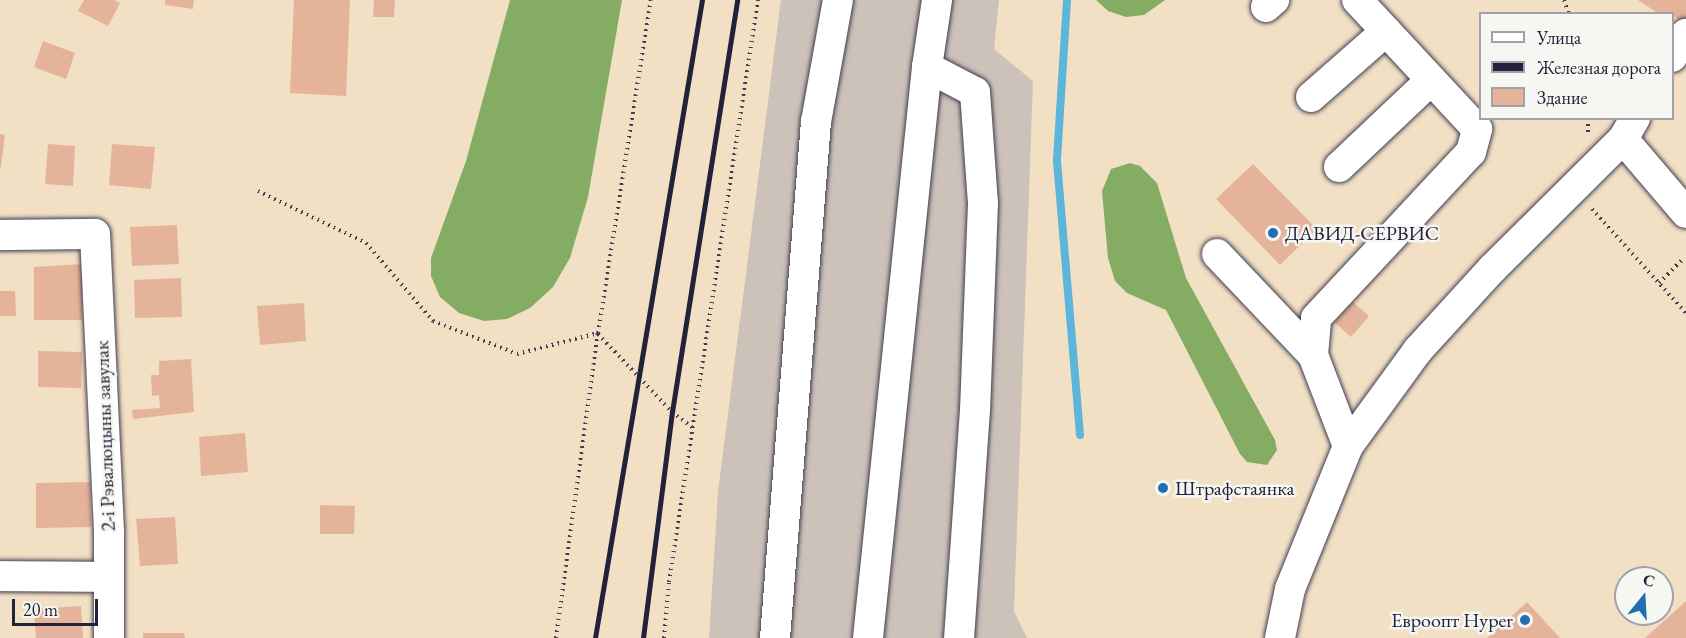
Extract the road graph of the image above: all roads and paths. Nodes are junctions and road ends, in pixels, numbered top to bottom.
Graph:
1 (651, 0) edge
2 (758, 0) edge
3 (838, 0) edge
4 (937, 0) edge
5 (1357, 0) edge
6 (1386, 31) junction
7 (1686, 34) edge
8 (1674, 54) edge
9 (927, 67) junction
10 (1431, 80) junction
11 (1311, 98) dead end
12 (1588, 120) edge
13 (1629, 129) edge
14 (1588, 132) dead end
15 (1339, 167) dead end
16 (258, 192) dead end
17 (1589, 207) dead end
18 (1686, 213) edge
19 (0, 234) edge
20 (1217, 254) dead end
21 (1684, 258) dead end
22 (1659, 283) junction
23 (1686, 314) edge
24 (598, 333) junction
25 (1313, 355) junction
26 (692, 427) junction
27 (1348, 446) junction
28 (0, 576) edge
29 (108, 577) junction
30 (109, 638) edge
31 (556, 638) edge
32 (664, 638) edge
33 (775, 638) edge
34 (868, 638) edge
35 (959, 638) edge
36 (1280, 638) edge

1 - 24 path
2 - 26 path
3 - 33 street
4 - 9 street
5 - 6 street
6 - 10 street
6 - 11 street
7 - 8 street
9 - 34 street
9 - 35 street
10 - 15 street
10 - 25 street
12 - 14 path
13 - 18 street
13 - 27 street
16 - 24 path
17 - 22 path
19 - 29 street, 2-і Рэвалюцыны завулак
20 - 25 street
21 - 22 path
22 - 23 path
24 - 26 path
24 - 31 path
25 - 27 street
26 - 32 path
27 - 36 street
28 - 29 street
29 - 30 street, 2-і Рэвалюцыны завулак

